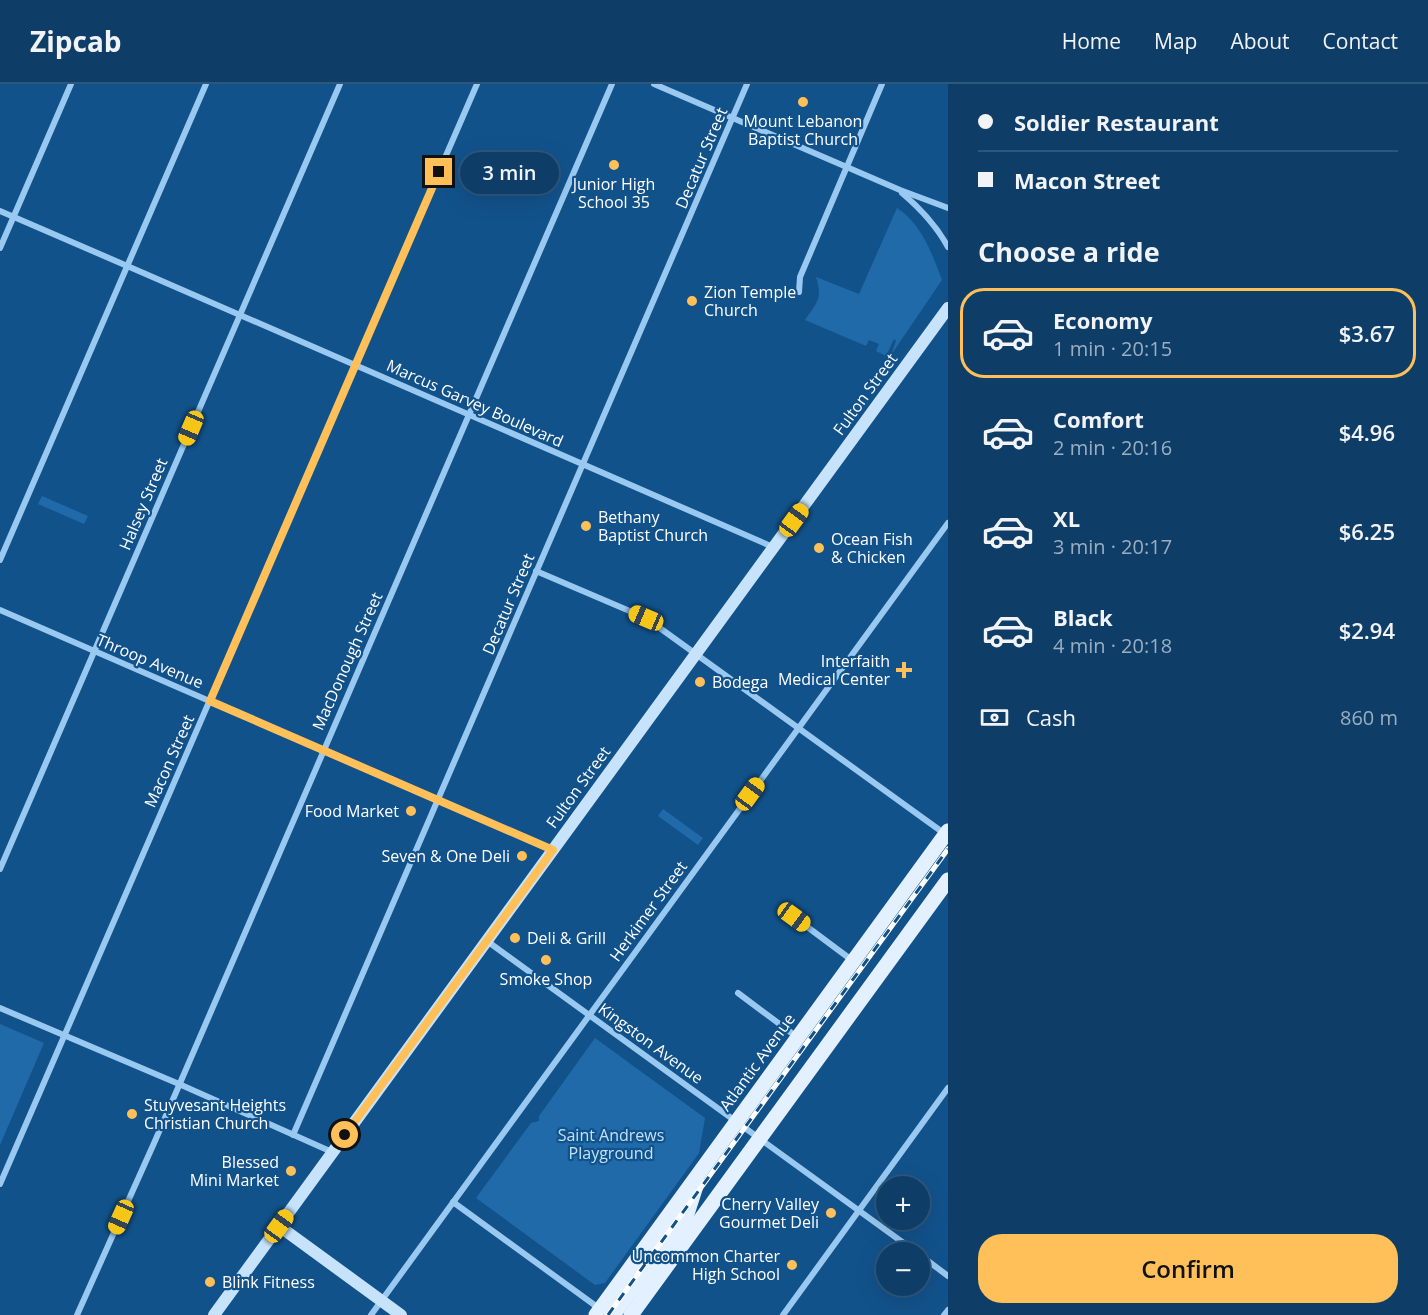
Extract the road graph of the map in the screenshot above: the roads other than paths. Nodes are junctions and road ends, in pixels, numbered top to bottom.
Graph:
1 (71, 84) edge
2 (206, 84) edge
3 (340, 84) edge
4 (477, 84) edge
5 (612, 84) edge
6 (654, 84) edge
7 (747, 84) edge
8 (882, 84) edge
9 (732, 118) junction
10 (846, 167) junction
11 (900, 190) junction
12 (948, 208) edge
13 (0, 211) edge
14 (13, 217) junction
15 (948, 247) edge
16 (0, 248) edge
17 (128, 266) junction
18 (799, 292) dead end
19 (948, 308) edge
20 (240, 316) junction
21 (355, 365) junction
22 (470, 414) junction
23 (582, 465) junction
24 (948, 523) edge
25 (774, 547) junction
26 (0, 561) edge
27 (536, 571) junction
28 (0, 610) edge
29 (95, 651) junction
30 (696, 654) junction
31 (210, 701) junction
32 (798, 729) junction
33 (323, 750) junction
34 (437, 800) junction
35 (947, 834) edge
36 (553, 850) junction
37 (0, 869) edge
38 (948, 880) edge
39 (794, 917) dead end
40 (487, 940) junction
41 (854, 961) junction
42 (738, 993) dead end
43 (0, 1008) edge
44 (590, 1015) junction
45 (64, 1036) junction
46 (798, 1038) junction
47 (179, 1084) junction
48 (948, 1088) edge
49 (737, 1122) junction
50 (293, 1134) junction
51 (760, 1138) junction
52 (333, 1152) junction
53 (0, 1185) edge
54 (453, 1202) junction
55 (859, 1211) junction
56 (279, 1226) junction
57 (902, 1242) edge
58 (930, 1263) edge
59 (948, 1276) edge
60 (381, 1301) junction
61 (948, 1310) edge
62 (603, 1313) edge
63 (77, 1315) edge
64 (214, 1315) edge
65 (371, 1315) edge
66 (401, 1315) edge
67 (631, 1315) edge
68 (783, 1315) edge
69 (944, 1315) edge

1 - 14 street
2 - 17 street
3 - 20 street, Halsey Street
4 - 21 street, Macon Street
5 - 22 street, MacDonough Street
6 - 9 street
7 - 9 street, Decatur Street
8 - 10 street
9 - 10 street
9 - 23 street, Decatur Street
10 - 11 street
10 - 18 street
11 - 12 street
11 - 15 street
13 - 14 street, Marcus Garvey Boulevard
14 - 16 street
14 - 17 street, Marcus Garvey Boulevard
17 - 20 street, Marcus Garvey Boulevard
17 - 26 street
19 - 25 main road, Fulton Street
20 - 21 street, Marcus Garvey Boulevard
20 - 29 street, Halsey Street
21 - 22 street, Marcus Garvey Boulevard
21 - 31 street, Macon Street
22 - 23 street, Marcus Garvey Boulevard
22 - 33 street, MacDonough Street
23 - 25 street, Marcus Garvey Boulevard
23 - 27 street, Decatur Street
24 - 32 street, Herkimer Street
25 - 30 main road, Fulton Street
27 - 30 street
27 - 34 street, Decatur Street
28 - 29 street, Throop Avenue
29 - 31 street, Throop Avenue
29 - 37 street, Halsey Street
30 - 32 street
30 - 36 main road, Fulton Street
31 - 33 street, Throop Avenue
31 - 45 street, Macon Street
32 - 35 street
32 - 44 street, Herkimer Street
33 - 34 street, Throop Avenue
33 - 47 street, MacDonough Street
34 - 36 street, Throop Avenue
34 - 50 street, Decatur Street
35 - 41 main road, Atlantic Avenue
36 - 40 main road, Fulton Street
38 - 51 main road
39 - 41 street
40 - 44 street, Kingston Avenue
40 - 52 main road, Fulton Street
41 - 46 main road, Atlantic Avenue
42 - 46 street
43 - 45 street
44 - 49 street, Kingston Avenue
44 - 54 street, Herkimer Street
45 - 47 street
45 - 53 street, Macon Street
46 - 49 main road, Atlantic Avenue
47 - 50 street
47 - 63 street, MacDonough Street
48 - 55 street
49 - 51 street, Kingston Avenue
49 - 62 main road, Atlantic Avenue
50 - 52 street
51 - 55 street, Kingston Avenue
51 - 67 main road
52 - 56 main road, Fulton Street
54 - 60 street, Herkimer Street
54 - 62 street
55 - 57 street, Kingston Avenue
55 - 68 street
56 - 60 main road
56 - 64 main road, Fulton Street
58 - 59 street, Kingston Avenue
60 - 65 street, Herkimer Street
60 - 66 main road
61 - 69 street

